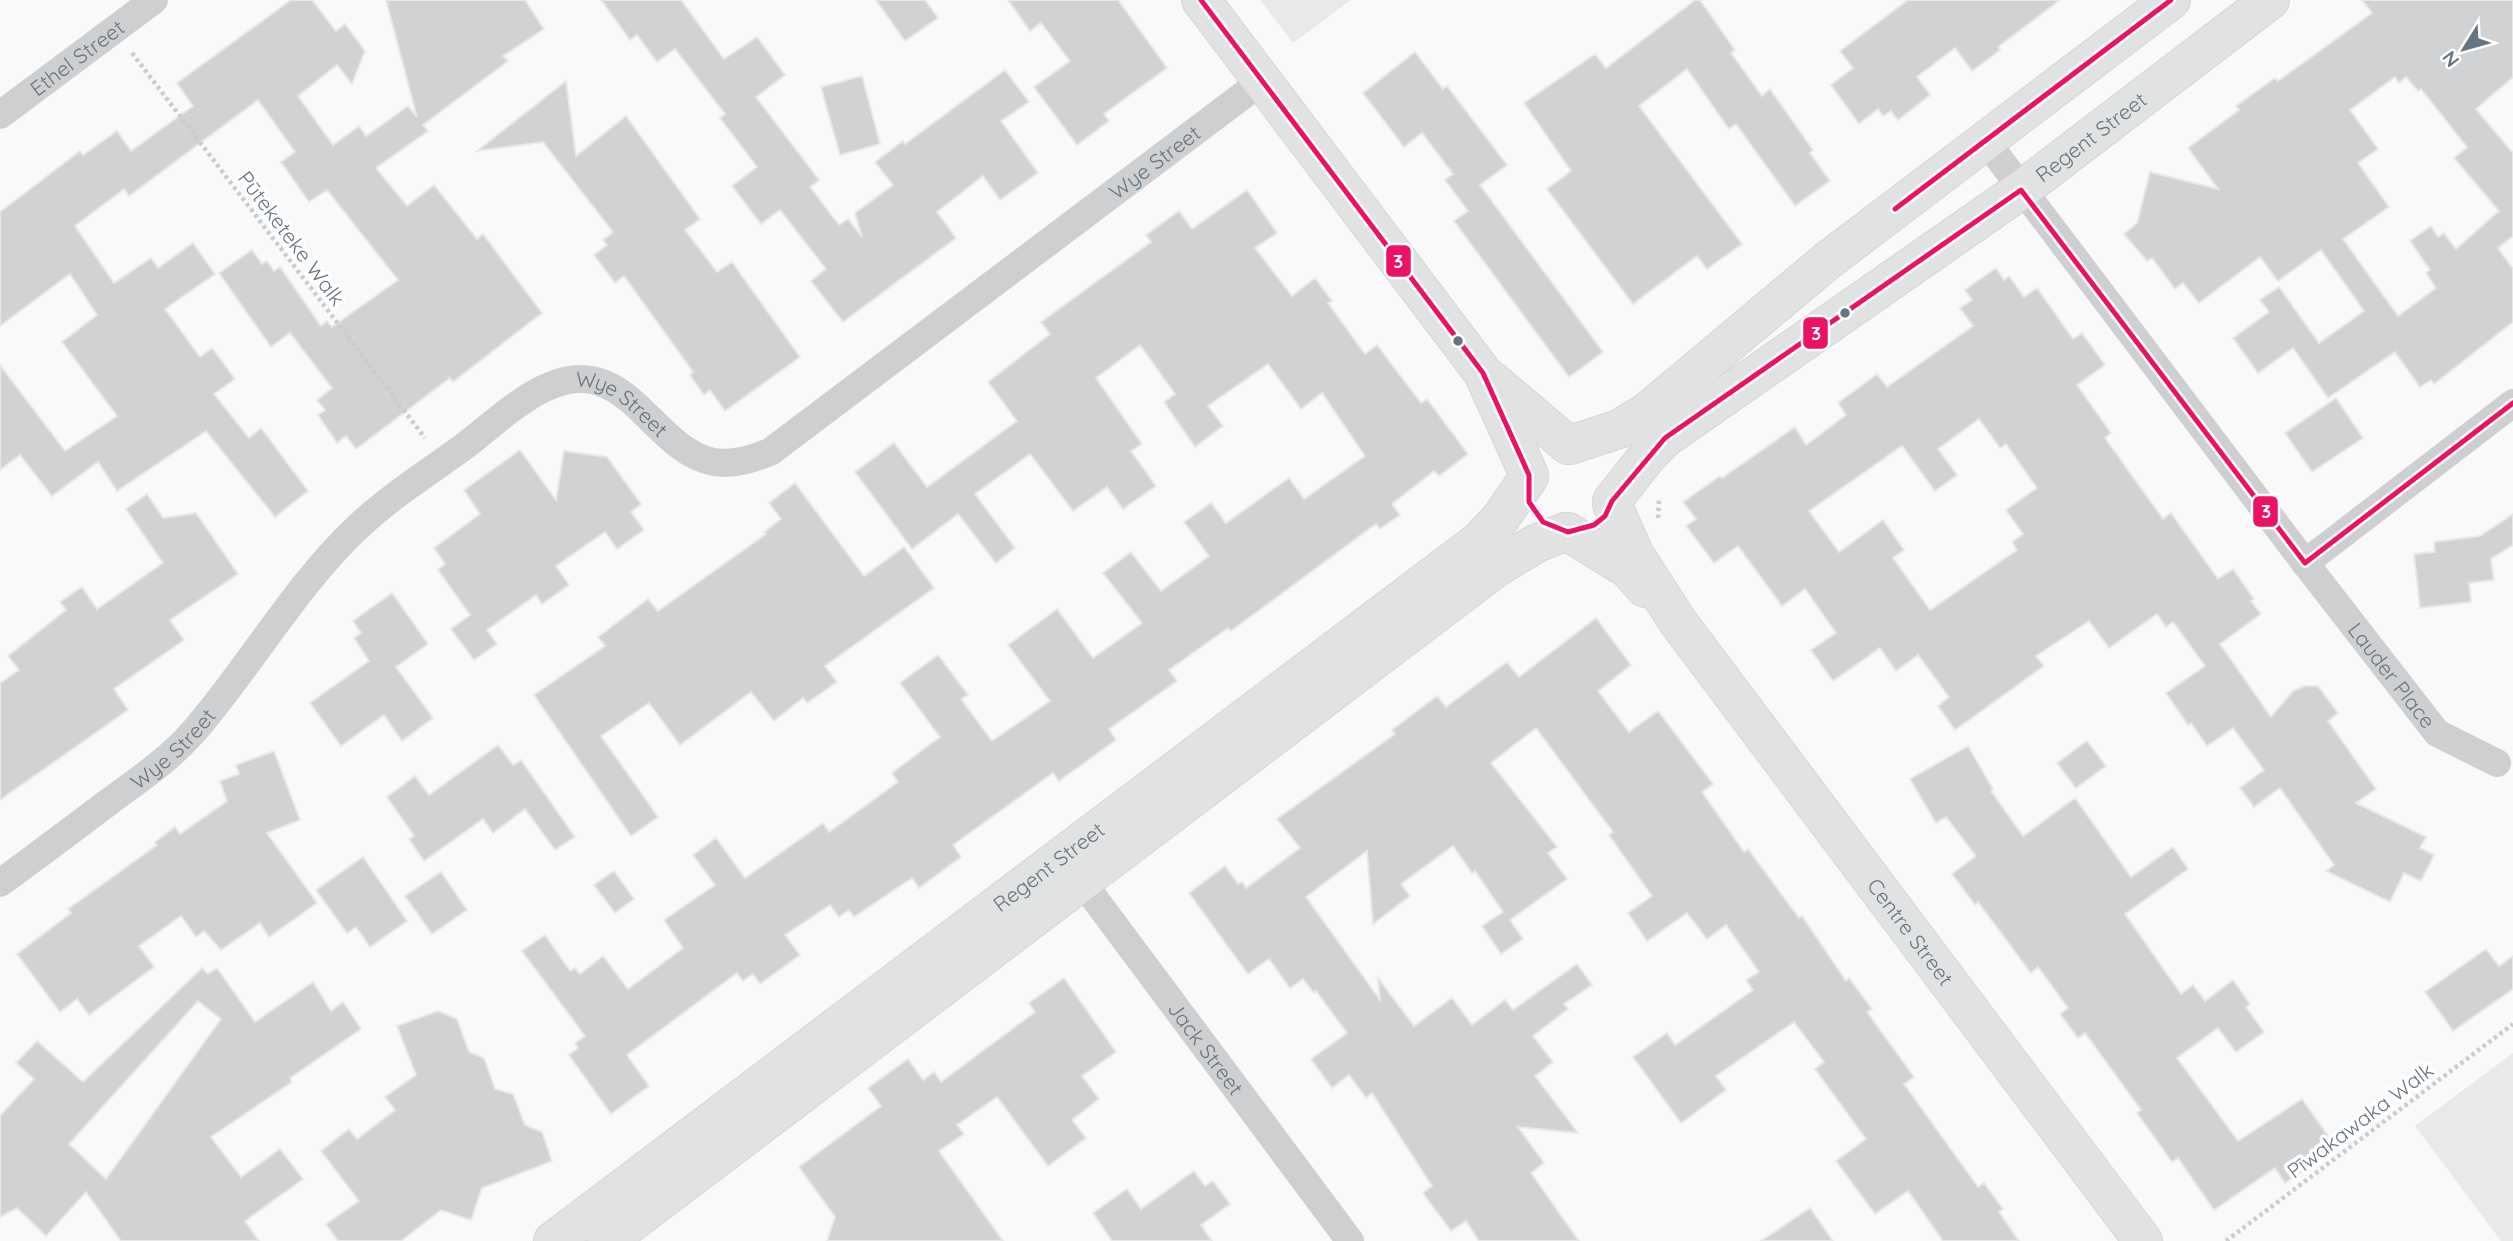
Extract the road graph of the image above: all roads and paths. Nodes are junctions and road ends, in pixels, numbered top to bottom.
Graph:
1 (154, 0) edge
2 (1201, 0) edge
3 (2171, 0) edge
4 (2270, 0) edge
5 (132, 53) dead end
6 (1262, 81) junction
7 (0, 115) edge
8 (1984, 140) junction
9 (2021, 190) junction
10 (1483, 373) junction
11 (2513, 402) edge
12 (428, 441) dead end
13 (1569, 445) junction
14 (1529, 476) junction
15 (1661, 493) dead end
16 (1612, 502) junction
17 (1659, 523) dead end
18 (1566, 532) junction
19 (2305, 563) junction
20 (1678, 622) junction
21 (2497, 763) dead end
22 (1072, 869) junction
23 (0, 883) edge
24 (2513, 1024) edge
25 (557, 1240) edge
26 (607, 1241) edge
27 (1350, 1241) edge
28 (2143, 1241) edge
29 (2226, 1241) edge

1 - 7 street, Ethel Street
2 - 6 street
3 - 8 street
4 - 9 street, Regent Street
5 - 12 path, Pūteketeke Walk
6 - 10 street
6 - 23 street, Wye Street
8 - 9 street, Lauder Place
8 - 13 street
9 - 16 street, Regent Street
9 - 19 street, Lauder Place
10 - 13 street
10 - 14 street
11 - 19 street
13 - 14 street
13 - 16 street
14 - 18 street
14 - 22 street, Regent Street
15 - 17 path
16 - 18 street
16 - 20 street, Centre Street
18 - 20 street, Centre Street
18 - 22 street, Regent Street
19 - 21 street, Lauder Place
20 - 28 street, Centre Street
22 - 25 street, Regent Street
22 - 26 street, Regent Street
22 - 27 street, Jack Street
24 - 29 path, Pīwakawaka Walk

